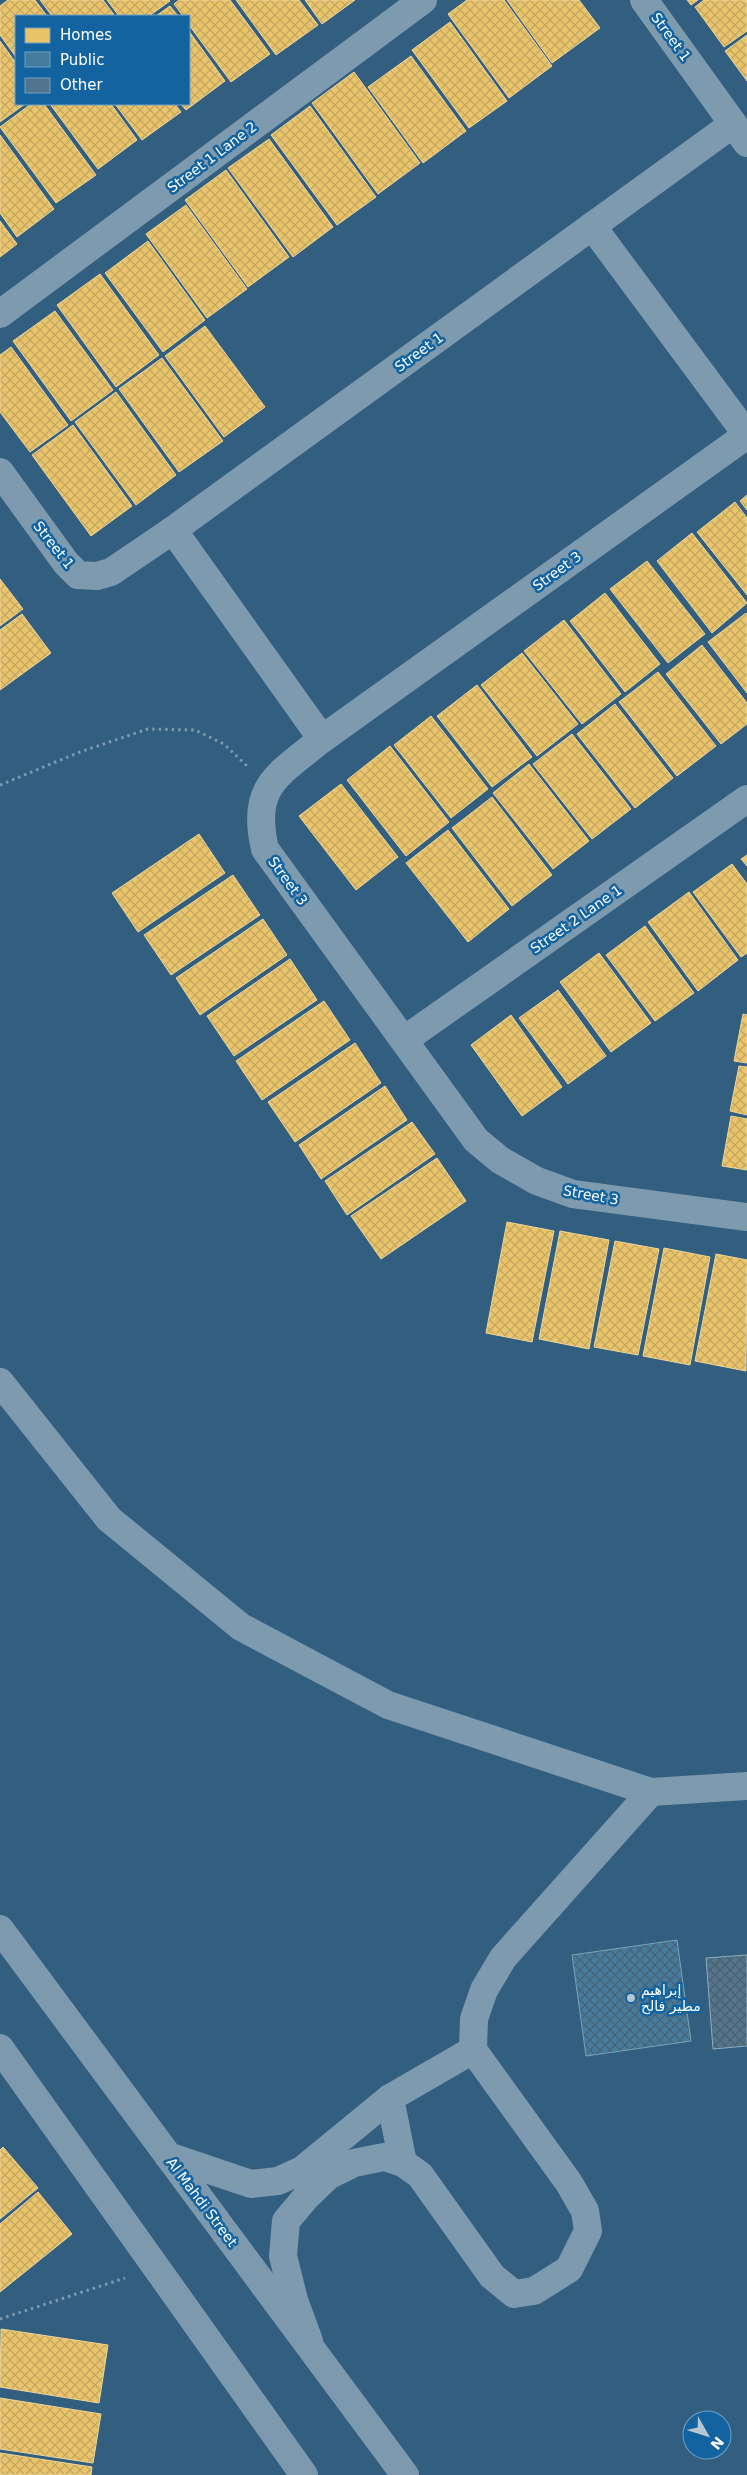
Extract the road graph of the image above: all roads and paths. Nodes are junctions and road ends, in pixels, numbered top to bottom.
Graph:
1 (423, 0) edge
2 (644, 0) edge
3 (740, 133) edge
4 (592, 226) junction
5 (0, 314) edge
6 (747, 435) edge
7 (0, 472) edge
8 (173, 530) junction
9 (322, 739) junction
10 (0, 785) edge
11 (269, 786) junction
12 (747, 798) edge
13 (404, 1040) junction
14 (747, 1217) edge
15 (0, 1382) edge
16 (747, 1786) edge
17 (650, 1792) junction
18 (0, 1929) edge
19 (0, 2048) edge
20 (473, 2050) junction
21 (390, 2098) junction
22 (168, 2156) junction
23 (404, 2162) junction
24 (156, 2268) junction
25 (0, 2319) edge
26 (313, 2351) junction
27 (304, 2475) edge
28 (405, 2475) edge

1 - 5 street, Street 1 Lane 2
2 - 3 street, Street 1
3 - 4 street, Street 1
4 - 6 street
4 - 8 street, Street 1
6 - 9 street, Street 3
7 - 8 street, Street 1
8 - 9 street
9 - 11 street, Street 3
10 - 11 path
11 - 13 street, Street 3
12 - 13 street, Street 2 Lane 1
13 - 14 street, Street 3
15 - 17 street
16 - 17 street
17 - 20 street
18 - 22 main road, Al Mahdi Street
19 - 24 main road
20 - 21 street
20 - 23 street
21 - 22 street
21 - 23 street
22 - 26 main road, Al Mahdi Street
23 - 26 street
24 - 25 path
24 - 27 main road
26 - 28 main road, Al Mahdi Street

